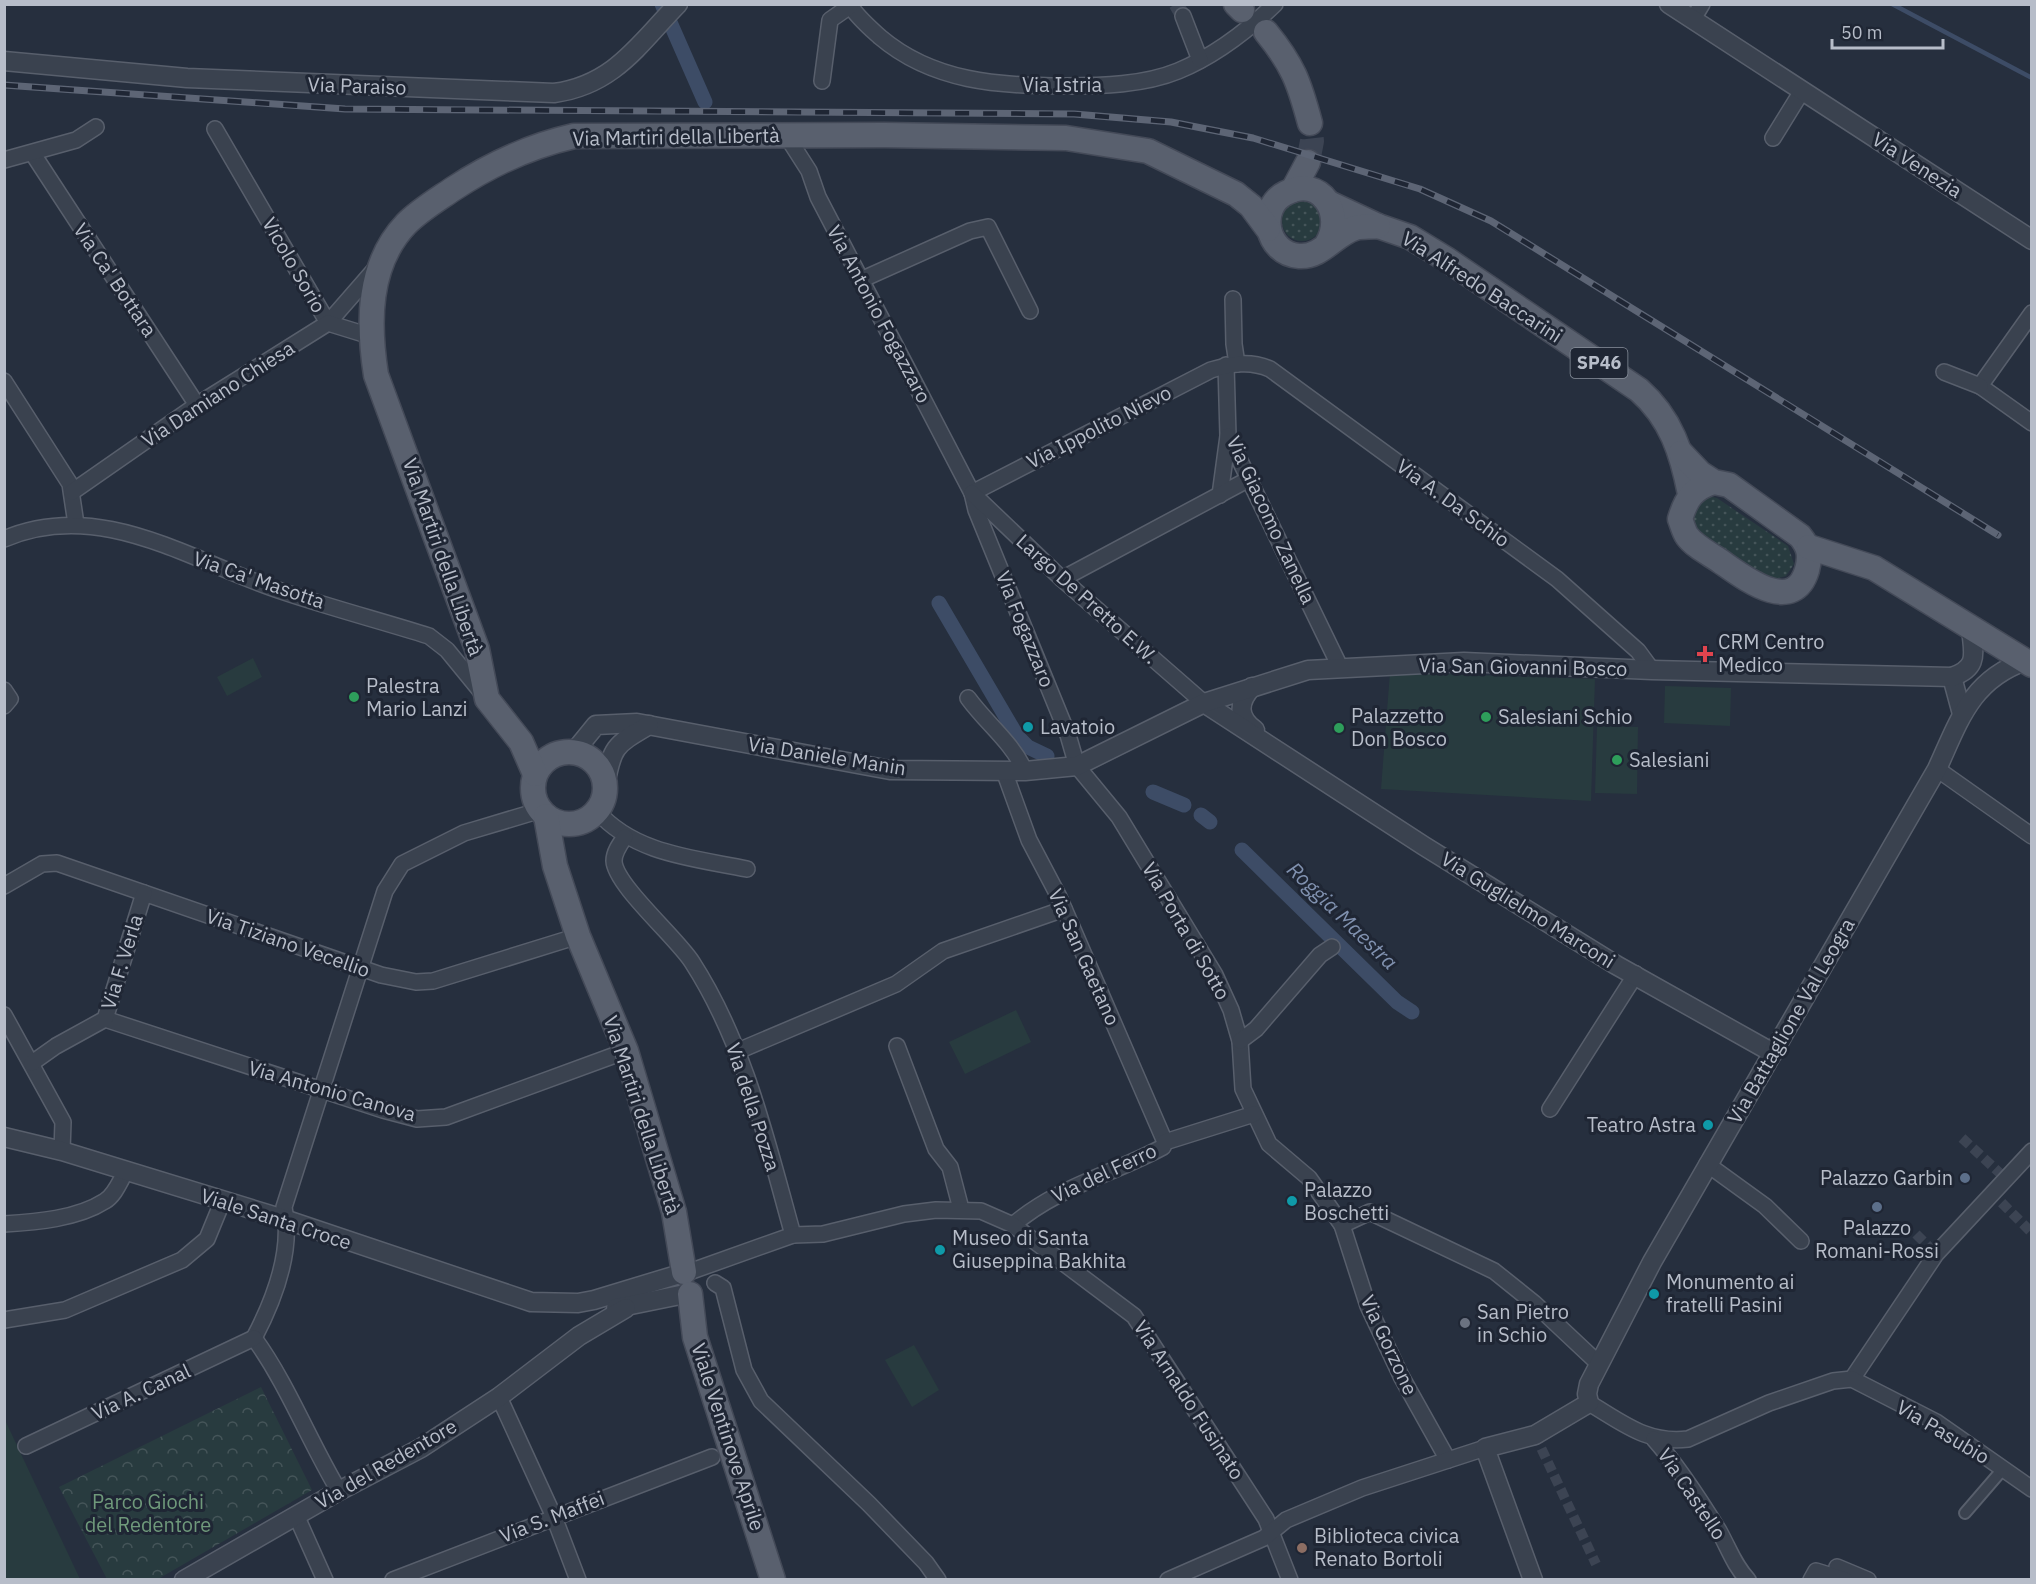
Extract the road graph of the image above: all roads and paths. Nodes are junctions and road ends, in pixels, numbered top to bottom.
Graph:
1 (1275, 4) edge
2 (1669, 4) edge
3 (849, 5) edge
4 (675, 7) edge
5 (1697, 12) edge
6 (1183, 16) tunnel mouth
7 (1266, 32) dead end
8 (1200, 60) junction
9 (4, 61) edge
10 (822, 81) dead end
11 (1802, 91) junction
12 (1310, 123) tunnel mouth
13 (96, 128) dead end
14 (215, 129) dead end
15 (786, 135) junction
16 (1773, 138) dead end
17 (33, 154) junction
18 (4, 160) edge
19 (1236, 194) junction
20 (1304, 196) junction
21 (1378, 226) junction
22 (1268, 229) junction
23 (2031, 240) edge
24 (1327, 244) junction
25 (386, 256) junction
26 (863, 279) junction
27 (1233, 299) dead end
28 (1030, 311) dead end
29 (2031, 313) edge
30 (328, 323) junction
31 (370, 336) junction
32 (1232, 364) junction
33 (1944, 372) dead end
34 (4, 381) edge
35 (1980, 386) junction
36 (197, 405) junction
37 (2031, 423) edge
38 (1228, 436) junction
39 (1682, 453) junction
40 (1249, 479) junction
41 (1721, 484) junction
42 (72, 492) junction
43 (972, 493) junction
44 (1690, 494) junction
45 (1220, 495) junction
46 (76, 524) junction
47 (4, 539) edge
48 (1809, 548) junction
49 (1854, 561) junction
50 (1805, 574) junction
51 (1062, 579) junction
52 (1971, 628) junction
53 (2028, 663) edge
54 (1341, 669) junction
55 (1652, 670) junction
56 (1952, 677) junction
57 (1252, 687) junction
58 (4, 690) edge
59 (968, 698) dead end
60 (487, 699) junction
61 (1204, 703) junction
62 (4, 706) edge
63 (1962, 714) junction
64 (504, 719) junction
65 (603, 723) junction
66 (649, 725) junction
67 (617, 744) junction
68 (569, 752) junction
69 (1288, 757) junction
70 (1077, 766) junction
71 (1937, 769) junction
72 (1004, 771) junction
73 (1025, 771) junction
74 (535, 774) junction
75 (605, 786) junction
76 (597, 811) junction
77 (543, 813) junction
78 (572, 824) junction
79 (2031, 836) edge
80 (625, 837) junction
81 (554, 860) junction
82 (747, 869) dead end
83 (4, 886) edge
84 (144, 893) junction
85 (1064, 909) junction
86 (578, 936) junction
87 (1332, 946) dead end
88 (361, 969) junction
89 (1636, 974) junction
90 (4, 1015) edge
91 (105, 1019) junction
92 (1240, 1041) junction
93 (897, 1046) dead end
94 (626, 1051) junction
95 (738, 1051) junction
96 (1773, 1053) junction
97 (32, 1062) junction
98 (321, 1091) junction
99 (1550, 1109) dead end
100 (1254, 1114) junction
101 (4, 1137) edge
102 (1165, 1142) junction
103 (62, 1151) junction
104 (2031, 1152) edge
105 (1707, 1164) junction
106 (126, 1171) junction
107 (223, 1200) junction
108 (961, 1209) junction
109 (287, 1220) junction
110 (4, 1224) edge
111 (1013, 1225) junction
112 (1342, 1225) junction
113 (793, 1235) junction
114 (1801, 1241) dead end
115 (685, 1281) junction
116 (715, 1283) dead end
117 (591, 1305) junction
118 (626, 1308) junction
119 (4, 1320) edge
120 (579, 1335) junction
121 (254, 1338) junction
122 (1599, 1364) junction
123 (1852, 1379) junction
124 (499, 1396) junction
125 (1589, 1403) junction
126 (1654, 1439) junction
127 (26, 1446) dead end
128 (1485, 1448) junction
129 (712, 1457) dead end
130 (1448, 1460) junction
131 (2003, 1469) junction
132 (2031, 1489) edge
133 (339, 1491) junction
134 (1965, 1513) dead end
135 (296, 1515) junction
136 (554, 1516) junction
137 (1272, 1532) junction
138 (1841, 1573) edge
139 (184, 1580) edge
140 (325, 1580) edge
141 (393, 1580) edge
142 (578, 1580) edge
143 (773, 1580) edge
144 (938, 1580) edge
145 (1168, 1580) edge
146 (1290, 1580) edge
147 (1533, 1580) edge
148 (1748, 1580) edge
149 (1811, 1580) edge
150 (1868, 1580) edge

1 - 8 street, Via Istria
2 - 5 street, Via Venezia
3 - 8 street, Via Istria
3 - 10 street, Via Istria
4 - 9 street, Via Paraiso
5 - 11 street, Via Venezia
6 - 8 street
7 - 12 main road
11 - 16 street
11 - 23 street, Via Venezia
13 - 17 street
14 - 30 street, Vicolo Sorio
15 - 19 main road, Via Martiri della Libertà
15 - 25 main road, Via Martiri della Libertà
15 - 26 street, Via Antonio Fogazzaro
17 - 18 street
17 - 36 street, Via Ca' Bottara
19 - 20 main road, Via Martiri della Libertà
19 - 22 main road, Via Martiri della Libertà
20 - 21 main road, Via Alfredo Baccarini / SP46
20 - 22 main road
20 - 24 main road
21 - 24 main road, Via Alfredo Baccarini / SP46
21 - 39 main road, Via Alfredo Baccarini / SP46
22 - 24 main road, Via Alfredo Baccarini / SP46
25 - 30 street, Vicolo Sorio
25 - 31 main road, Via Martiri della Libertà
26 - 28 street
26 - 43 street, Via Antonio Fogazzaro
27 - 32 street
29 - 35 street
30 - 31 street
30 - 36 street, Via Damiano Chiesa
31 - 60 main road, Via Martiri della Libertà
32 - 38 street, Via Giacomo Zanella
32 - 43 street, Via Ippolito Nievo
32 - 55 street, Via A. Da Schio
33 - 35 street
34 - 42 street
35 - 37 street
36 - 42 street, Via Damiano Chiesa
38 - 40 street, Via Giacomo Zanella
38 - 45 street
39 - 41 main road, Via Alfredo Baccarini / SP46
39 - 44 main road, Via Alfredo Baccarini / SP46
40 - 45 street
40 - 54 street, Via Giacomo Zanella
41 - 44 main road
41 - 48 main road, Via Alfredo Baccarini / SP46
42 - 46 street
43 - 51 street, Largo De Pretto E.W.
43 - 70 street, Via Fogazzaro
44 - 50 main road, Via Alfredo Baccarini / SP46
45 - 51 street
46 - 47 street, Via Ca' Masotta
46 - 60 street, Via Ca' Masotta
48 - 49 main road, Via Alfredo Baccarini / SP46
48 - 50 main road
49 - 50 main road, Via Alfredo Baccarini / SP46
49 - 52 main road, Via Alfredo Baccarini / SP46
51 - 61 street, Largo De Pretto E.W.
52 - 53 main road, Via Alfredo Baccarini / SP46
52 - 56 street
53 - 63 street, Via Battaglione Val Leogra
54 - 55 street, Via San Giovanni Bosco
54 - 57 street, Via San Giovanni Bosco
55 - 56 street, Via San Giovanni Bosco
56 - 63 street
57 - 61 street, Via San Giovanni Bosco
57 - 69 street, Via Guglielmo Marconi
58 - 62 street
59 - 73 street
60 - 64 main road, Via Martiri della Libertà
61 - 69 street, Via Guglielmo Marconi
61 - 70 street, Via San Giovanni Bosco
63 - 71 street, Via Battaglione Val Leogra
64 - 68 main road, Via Martiri della Libertà
64 - 74 main road, Via Martiri della Libertà
65 - 66 street, Via Daniele Manin
65 - 67 street
65 - 68 street
66 - 67 street
66 - 72 street, Via Daniele Manin
67 - 75 street
68 - 74 main road
68 - 75 main road, Via Martiri della Libertà
69 - 89 street, Via Guglielmo Marconi
70 - 73 street, Via Daniele Manin
70 - 92 street, Via Porta di Sotto
71 - 79 street
71 - 96 street, Via Battaglione Val Leogra
72 - 73 street, Via Daniele Manin
72 - 85 street, Via San Gaetano
74 - 77 main road, Via Martiri della Libertà
75 - 76 main road
76 - 78 main road
76 - 80 street
77 - 78 main road
77 - 81 main road, Via Martiri della Libertà
77 - 88 street
78 - 81 main road
80 - 82 street
80 - 95 street, Via della Pozza
81 - 86 main road, Via Martiri della Libertà
83 - 84 street, Via Tiziano Vecellio
84 - 88 street, Via Tiziano Vecellio
84 - 91 street, Via F. Verla
85 - 95 street
85 - 102 street, Via San Gaetano
86 - 88 street, Via Tiziano Vecellio
86 - 94 main road, Via Martiri della Libertà
87 - 92 street
88 - 98 street
89 - 96 street, Via Guglielmo Marconi
89 - 99 street
90 - 97 street
91 - 97 street, Via F. Verla
91 - 98 street, Via Antonio Canova
92 - 100 street, Via Porta di Sotto
93 - 108 street
94 - 98 street, Via Antonio Canova
94 - 115 main road, Via Martiri della Libertà
95 - 113 street, Via della Pozza
96 - 105 street, Via Battaglione Val Leogra
97 - 103 street
98 - 109 street
100 - 102 street, Via del Ferro
100 - 112 street, Via Gorzone
101 - 103 street, Viale Santa Croce
102 - 111 street, Via del Ferro
103 - 106 street, Viale Santa Croce
104 - 123 street
105 - 114 street
105 - 122 street, Via Battaglione Val Leogra
106 - 107 street, Viale Santa Croce
106 - 110 street
107 - 109 street, Viale Santa Croce
107 - 119 street
108 - 111 street, Via Arnaldo Fusinato
108 - 113 street, Via Arnaldo Fusinato
109 - 117 street, Viale Santa Croce
109 - 121 street
111 - 137 street, Via Arnaldo Fusinato
112 - 122 street
112 - 130 street, Via Gorzone
113 - 115 street, Via Arnaldo Fusinato
115 - 117 street, Viale Santa Croce
115 - 118 street, Viale Santa Croce
115 - 143 main road, Viale Ventinove Aprile
116 - 144 street
117 - 118 street, Viale Santa Croce
117 - 120 street
118 - 120 street, Via del Redentore
120 - 124 street, Via del Redentore
121 - 127 street, Via A. Canal
121 - 133 street
122 - 125 street, Via Battaglione Val Leogra
123 - 126 street
123 - 131 street, Via Pasubio
124 - 133 street, Via del Redentore
124 - 136 street
125 - 126 street
125 - 128 street
126 - 148 street, Via Castello
128 - 130 street
128 - 147 street
129 - 136 street, Via S. Maffei
130 - 137 street
131 - 132 street, Via Pasubio
131 - 134 street
133 - 135 street, Via del Redentore
135 - 139 street, Via del Redentore
135 - 140 street
136 - 141 street, Via S. Maffei
136 - 142 street
137 - 145 street
137 - 146 street, Via Arnaldo Fusinato
138 - 149 street
138 - 150 street

